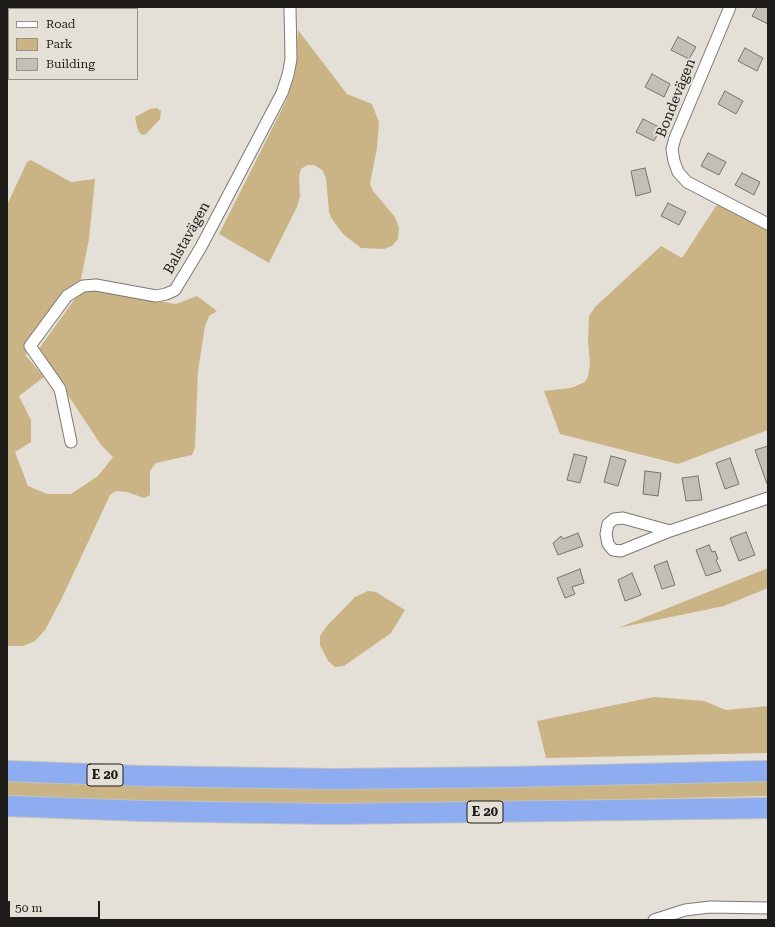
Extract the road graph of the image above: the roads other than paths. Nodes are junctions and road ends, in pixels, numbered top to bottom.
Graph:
1 (290, 7) edge
2 (730, 7) edge
3 (768, 224) edge
4 (70, 442) dead end
5 (768, 498) edge
6 (670, 532) junction
7 (7, 771) edge
8 (768, 771) edge
9 (7, 806) edge
10 (768, 808) edge
11 (768, 908) edge
12 (654, 920) edge

1 - 4 street, Balstavägen
2 - 3 street, Bondevägen
5 - 6 street
6 - 6 street
7 - 8 highway, E 20
9 - 10 highway, E 20
11 - 12 street

